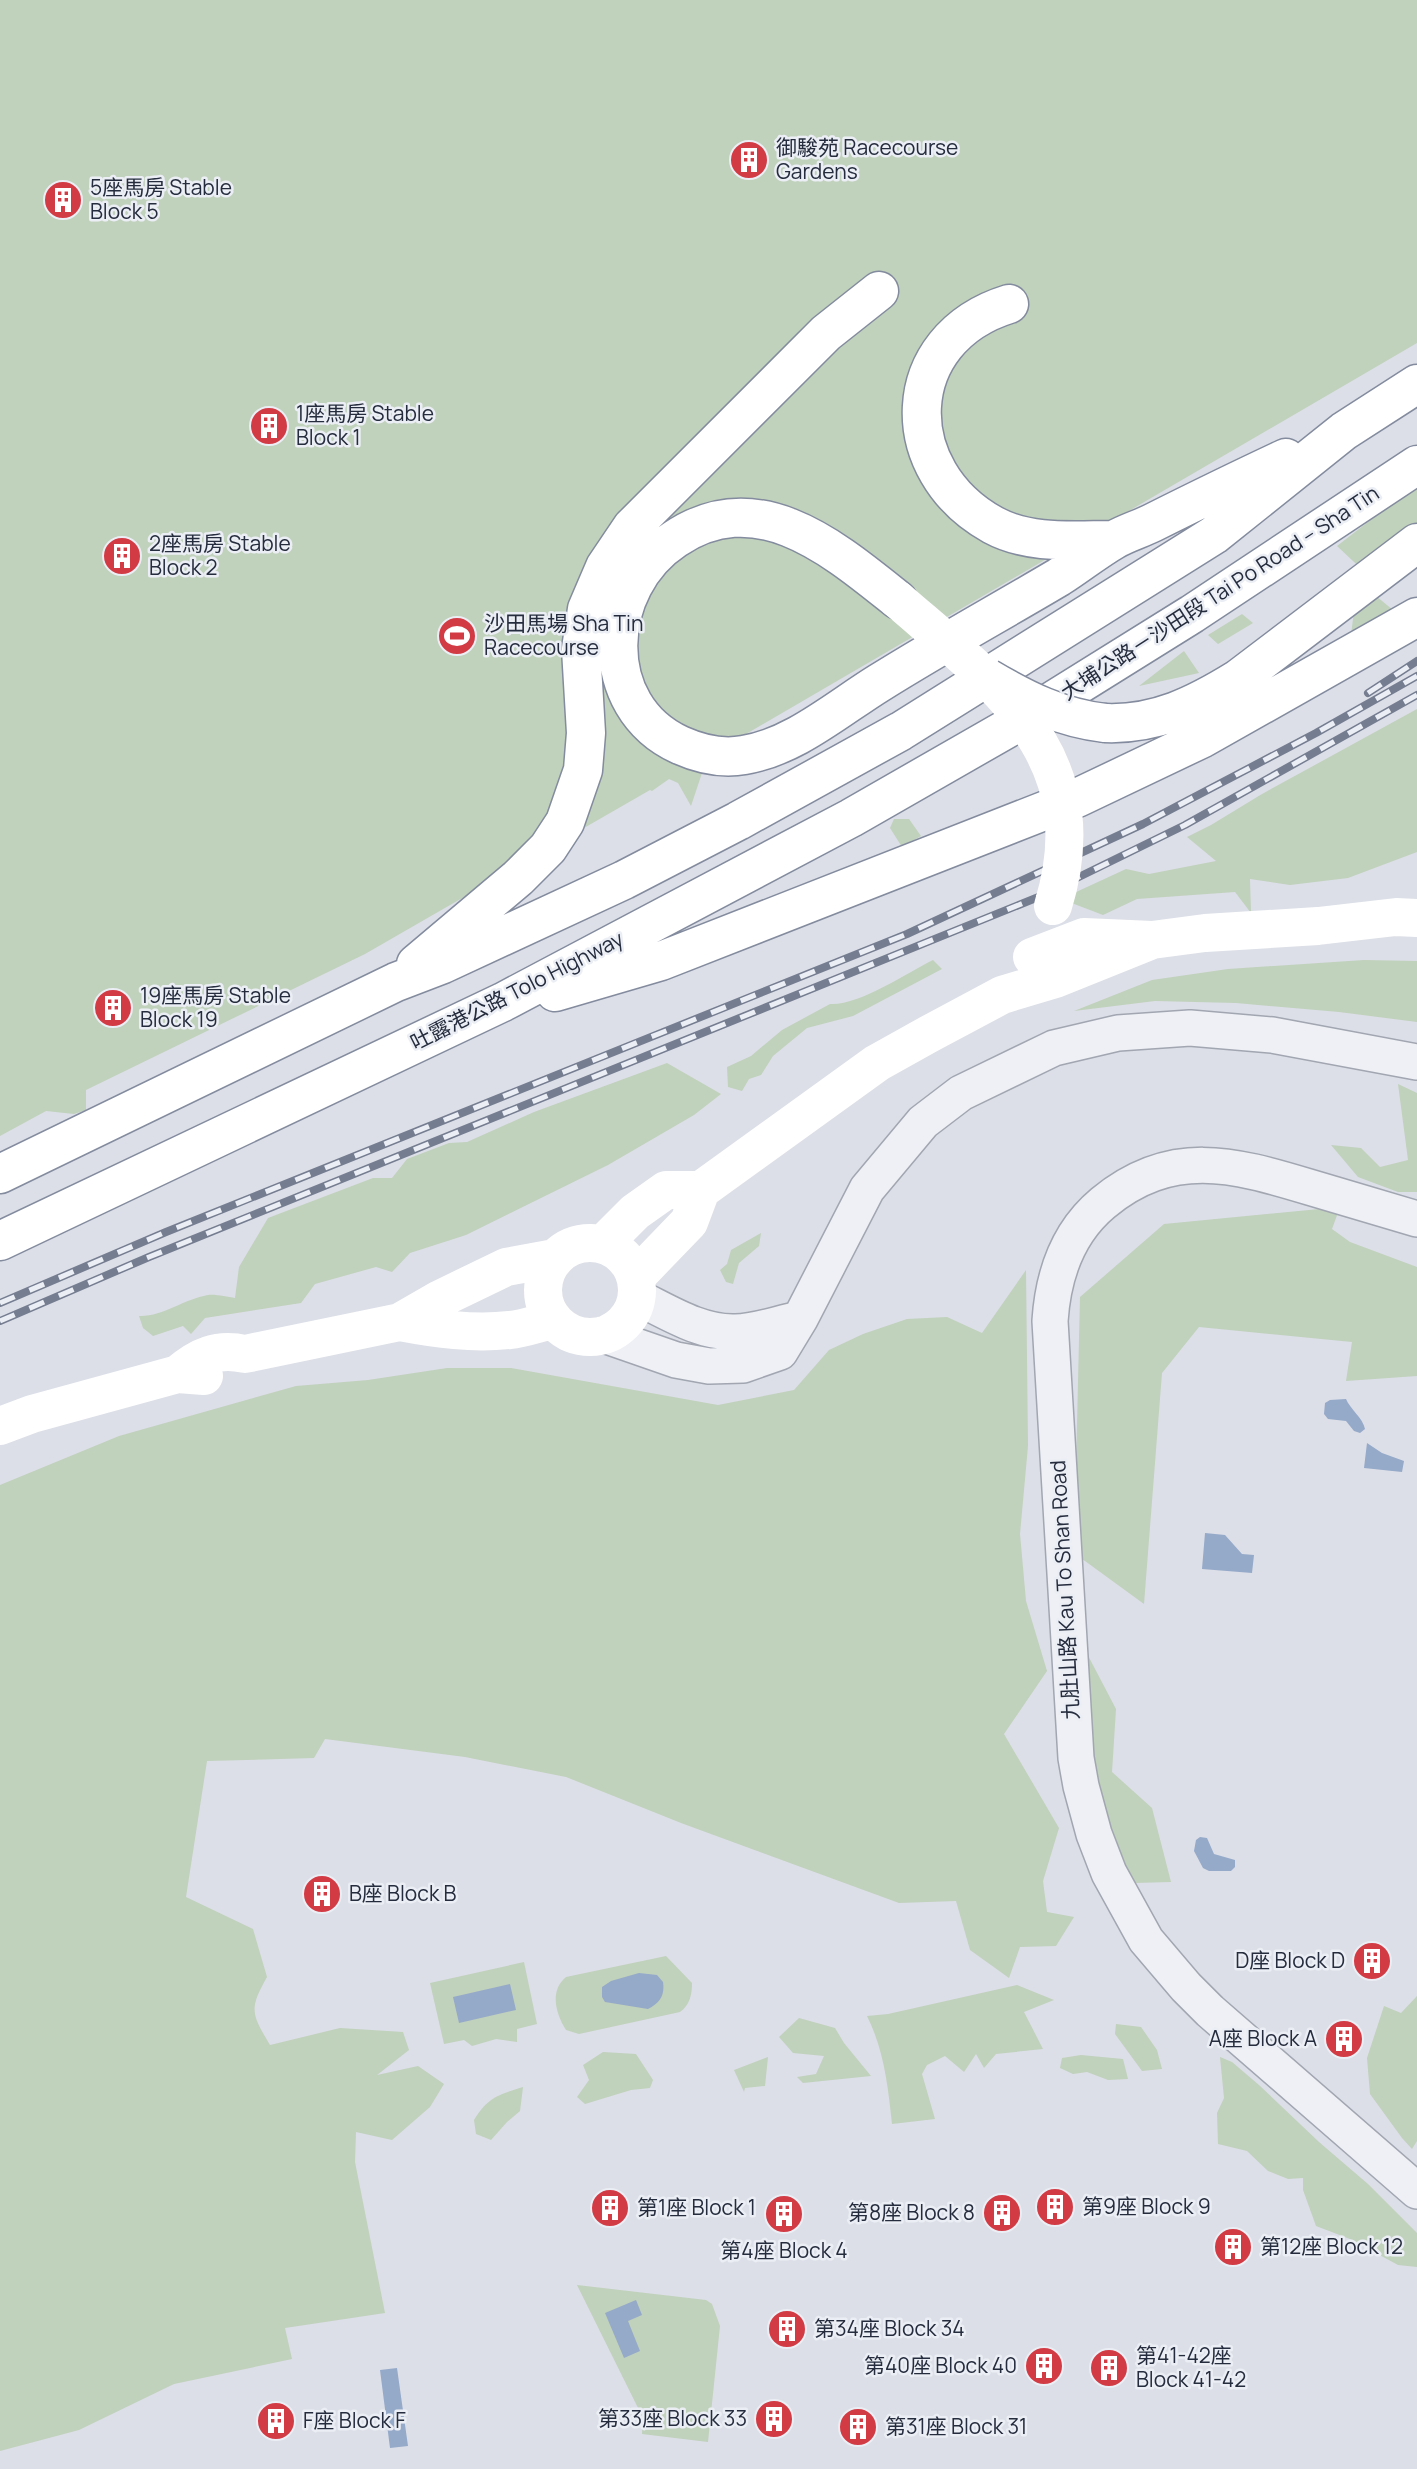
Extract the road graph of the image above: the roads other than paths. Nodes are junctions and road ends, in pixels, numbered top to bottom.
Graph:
1 (879, 291) dead end
2 (1009, 304) dead end
3 (1417, 384) edge
4 (1344, 431) junction
5 (1417, 466) edge
6 (1114, 540) junction
7 (1417, 543) edge
8 (1417, 617) edge
9 (993, 675) junction
10 (1023, 720) joint
11 (1410, 913) edge
12 (1152, 940) junction
13 (1032, 957) junction
14 (396, 982) junction
15 (1002, 995) junction
16 (503, 1002) junction
17 (1417, 1062) edge
18 (0, 1174) edge
19 (701, 1190) junction
20 (1417, 1219) edge
21 (0, 1241) edge
22 (603, 1244) junction
23 (555, 1258) junction
24 (637, 1287) junction
25 (800, 1319) junction
26 (553, 1320) junction
27 (400, 1322) junction
28 (604, 1335) junction
29 (0, 1426) edge
30 (1417, 2191) edge

1 - 14 main road
2 - 6 main road
3 - 4 main road
4 - 6 main road
4 - 9 main road
5 - 10 main road, 大埔公路－沙田段 Tai Po Road – Sha Tin
6 - 9 main road, bridge
7 - 9 main road, bridge
8 - 16 main road
9 - 13 main road, bridge
9 - 14 main road
10 - 16 main road, 吐露港公路 Tolo Highway
11 - 12 main road
12 - 13 main road
12 - 15 main road
13 - 15 main road
14 - 18 main road
15 - 19 main road
16 - 21 main road, 吐露港公路 Tolo Highway
17 - 25 street
19 - 22 main road
19 - 24 main road
20 - 30 street, 九肚山路 Kau To Shan Road
22 - 23 main road
22 - 24 main road
23 - 26 main road
23 - 27 main road
24 - 25 street
24 - 28 main road
25 - 28 street
26 - 27 main road
26 - 28 main road
27 - 29 main road

